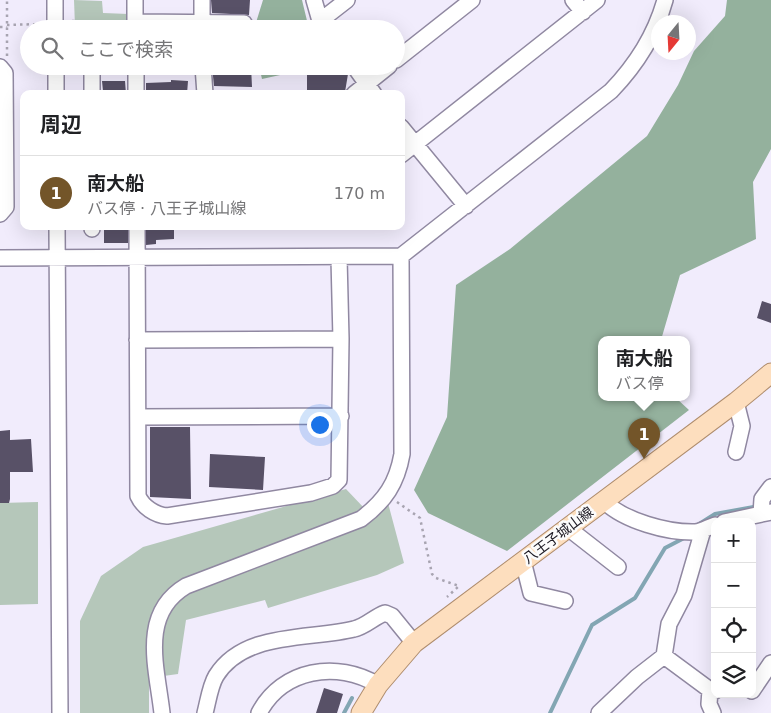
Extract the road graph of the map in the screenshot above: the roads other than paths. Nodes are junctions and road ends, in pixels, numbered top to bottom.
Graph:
1 (55, 0) edge
2 (135, 0) edge
3 (202, 0) edge
4 (314, 0) edge
5 (346, 0) edge
6 (472, 0) edge
7 (573, 0) edge
8 (597, 0) edge
9 (665, 0) edge
10 (583, 12) junction
11 (55, 20) edge
12 (135, 20) edge
13 (202, 20) edge
14 (321, 20) edge
15 (328, 20) edge
16 (405, 53) edge
17 (1, 68) edge
18 (56, 75) edge
19 (92, 75) edge
20 (136, 75) edge
21 (204, 75) edge
22 (360, 75) edge
23 (381, 75) edge
24 (370, 89) edge
25 (56, 90) edge
26 (92, 90) edge
27 (136, 90) edge
28 (205, 90) edge
29 (405, 132) edge
30 (415, 144) junction
31 (405, 152) edge
32 (466, 206) junction
33 (0, 214) edge
34 (56, 230) edge
35 (137, 230) edge
36 (400, 256) junction
37 (0, 258) edge
38 (56, 258) junction
39 (137, 258) junction
40 (339, 258) junction
41 (341, 339) junction
42 (137, 340) junction
43 (770, 377) edge
44 (736, 402) junction
45 (340, 416) junction
46 (138, 417) junction
47 (736, 452) dead end
48 (771, 488) edge
49 (604, 501) junction
50 (766, 513) edge
51 (743, 518) edge
52 (568, 528) junction
53 (700, 529) edge
54 (523, 561) junction
55 (618, 567) dead end
56 (565, 601) dead end
57 (414, 644) junction
58 (664, 656) junction
59 (771, 663) edge
60 (378, 684) junction
61 (756, 685) edge
62 (711, 690) edge
63 (711, 695) edge
64 (60, 713) edge
65 (162, 713) edge
66 (205, 713) edge
67 (259, 713) edge
68 (361, 713) edge
69 (598, 713) edge
70 (713, 713) edge

1 - 11 street
2 - 12 street
3 - 13 street
4 - 14 street
5 - 15 street
6 - 16 street
7 - 10 street
8 - 10 street
9 - 32 street
10 - 30 street
17 - 33 street
18 - 25 street
19 - 26 street
20 - 27 street
21 - 28 street
22 - 24 street
23 - 24 street
29 - 30 street
30 - 31 street
30 - 32 street
32 - 36 street
34 - 38 street
35 - 39 street
36 - 40 street
36 - 65 street
37 - 38 street
38 - 39 street
38 - 64 street
39 - 40 street
39 - 42 street
40 - 41 street
41 - 42 street
41 - 45 street
42 - 46 street
43 - 44 main road, 八王子城山線
44 - 47 street
44 - 49 main road, 八王子城山線
45 - 46 street
45 - 46 street
48 - 50 street
49 - 52 main road, 八王子城山線
49 - 53 street
50 - 51 street
52 - 54 main road, 八王子城山線
52 - 55 street
53 - 58 street
54 - 56 street
54 - 57 main road, 八王子城山線
57 - 60 main road, 八王子城山線
57 - 66 street
58 - 62 street
58 - 69 street
59 - 61 street
60 - 67 street
60 - 68 main road, 八王子城山線
63 - 70 street

